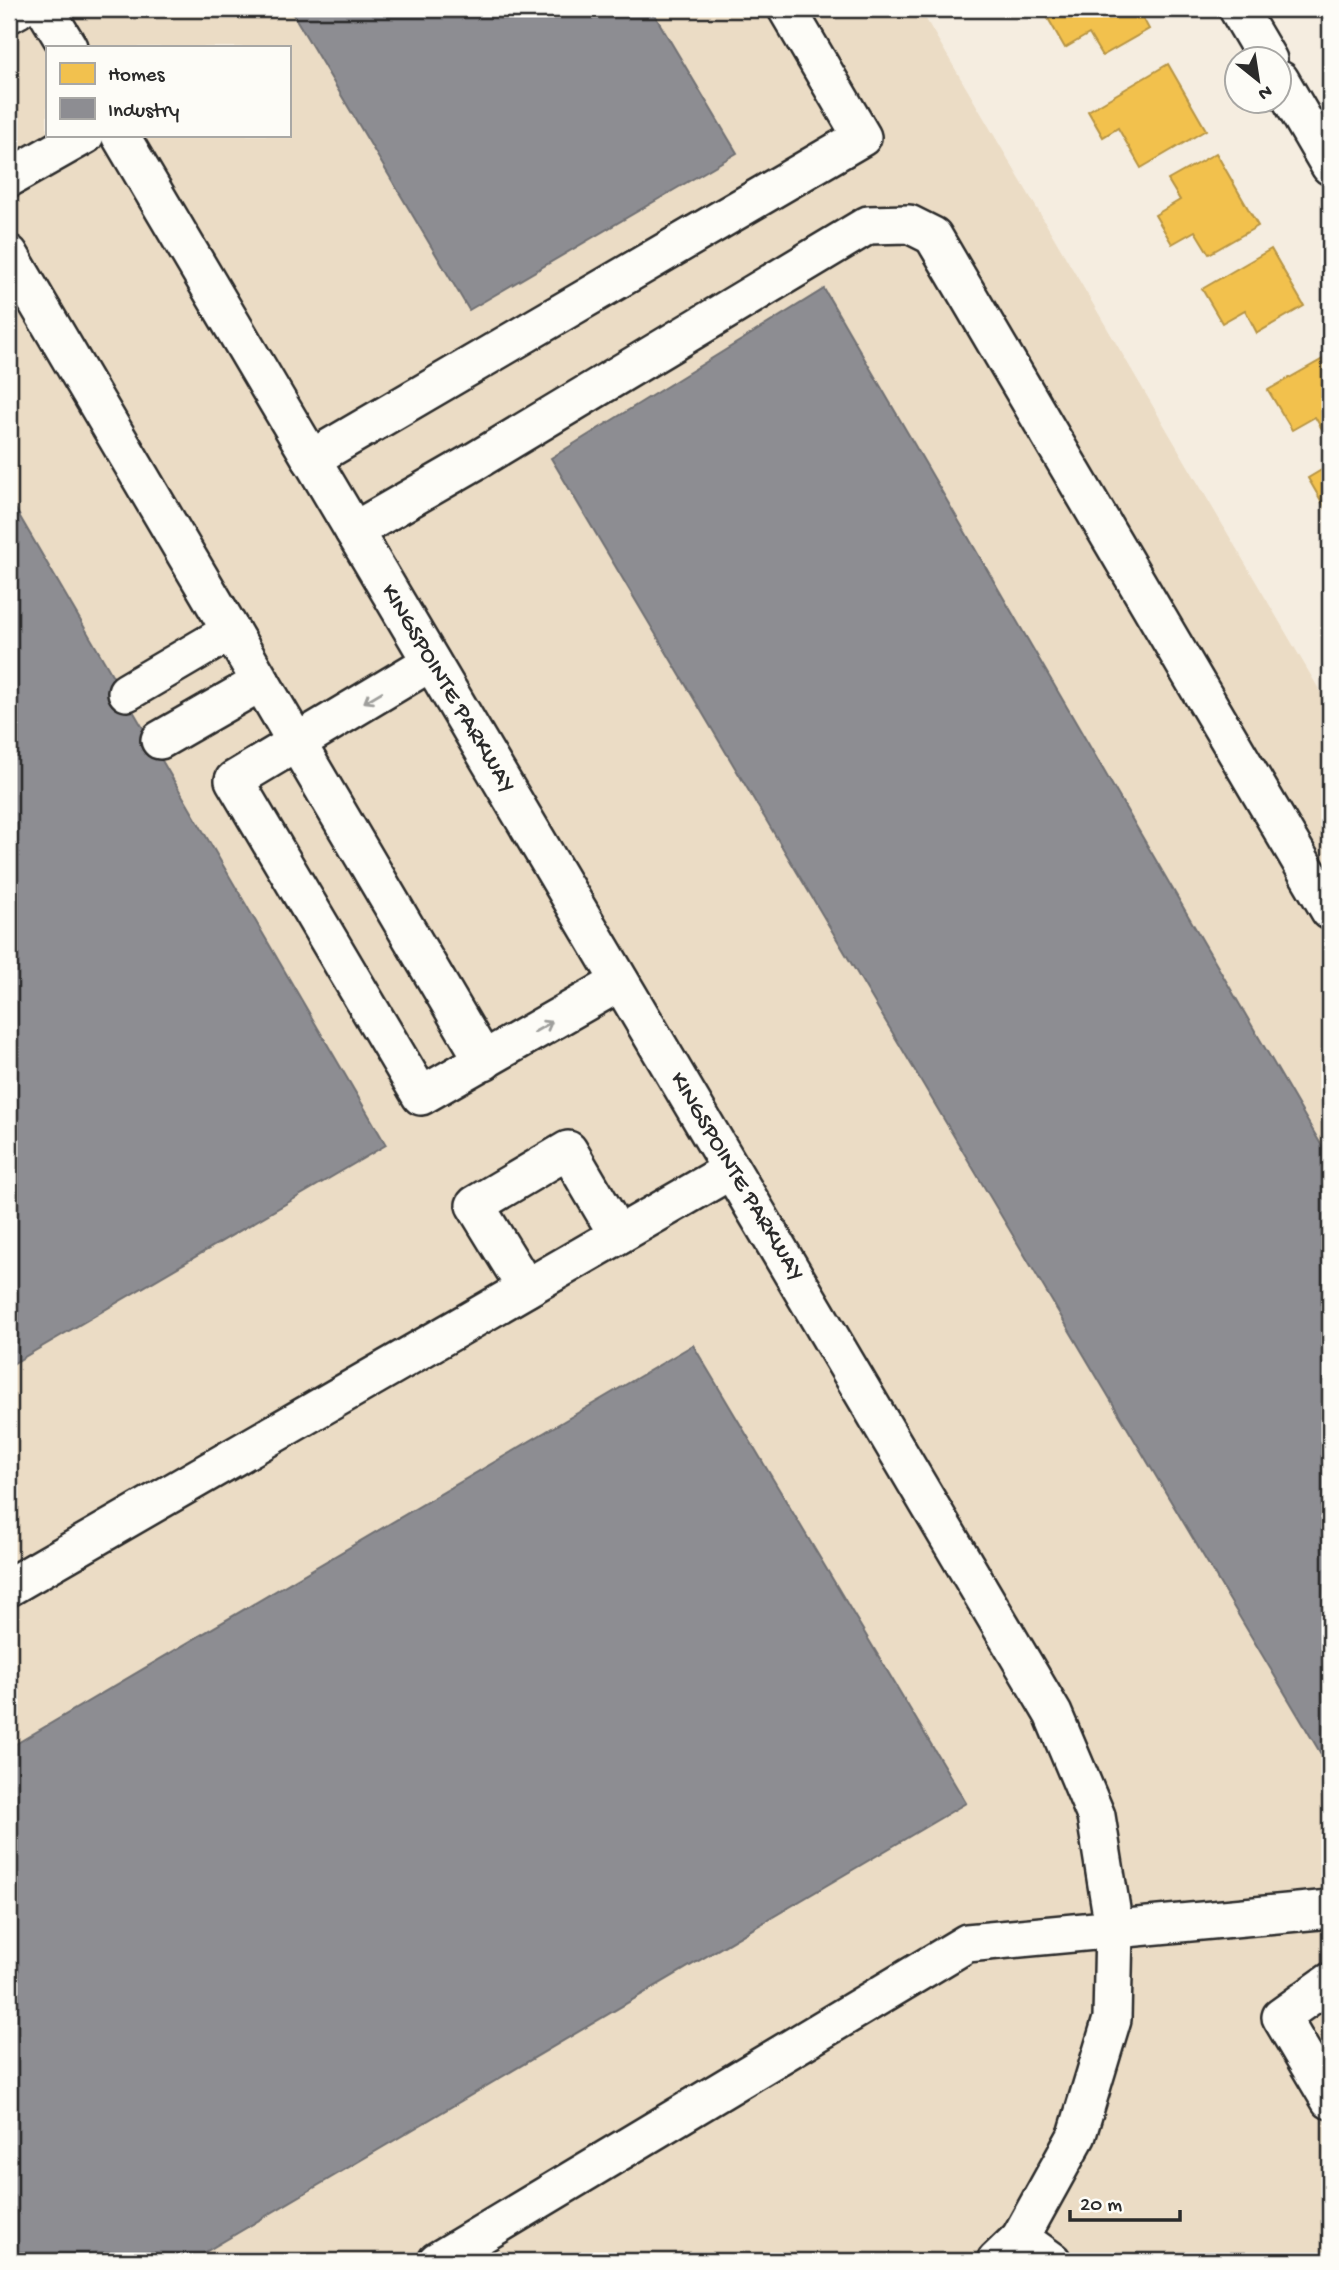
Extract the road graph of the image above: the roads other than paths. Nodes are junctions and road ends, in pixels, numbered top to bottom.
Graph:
1 (18, 9) edge
2 (45, 9) edge
3 (787, 9) edge
4 (1238, 9) edge
5 (9, 14) edge
6 (67, 46) edge
7 (1260, 46) edge
8 (1294, 105) edge
9 (83, 136) edge
10 (121, 136) edge
11 (1330, 166) edge
12 (9, 178) edge
13 (9, 254) edge
14 (311, 459) junction
15 (354, 531) junction
16 (230, 631) junction
17 (431, 662) junction
18 (261, 682) junction
19 (127, 692) dead end
20 (160, 740) dead end
21 (297, 744) junction
22 (1330, 911) edge
23 (620, 982) junction
24 (484, 1061) junction
25 (731, 1170) junction
26 (618, 1235) junction
27 (526, 1288) junction
28 (9, 1587) edge
29 (1327, 1916) edge
30 (1114, 1928) junction
31 (1330, 1982) edge
32 (1330, 2100) edge
33 (1008, 2249) edge
34 (437, 2261) edge
35 (1052, 2261) edge

1 - 5 street
2 - 6 street
3 - 14 street
4 - 7 street
8 - 11 street
9 - 12 street
10 - 14 street, KINGSPOINTE PARKWAY
13 - 16 street
14 - 15 street, KINGSPOINTE PARKWAY
15 - 17 street, KINGSPOINTE PARKWAY
15 - 22 street
16 - 18 street
16 - 19 street
17 -> 21 street
17 - 23 street, KINGSPOINTE PARKWAY
18 - 20 street
18 - 21 street
21 - 24 street
21 - 24 street
24 -> 23 street
23 - 25 street, KINGSPOINTE PARKWAY
25 - 26 street
25 - 30 street, KINGSPOINTE PARKWAY
26 - 27 street
26 - 27 street
27 - 28 street
29 - 30 street
30 - 33 street, KINGSPOINTE PARKWAY
30 - 34 street
31 - 32 street
33 - 35 street

